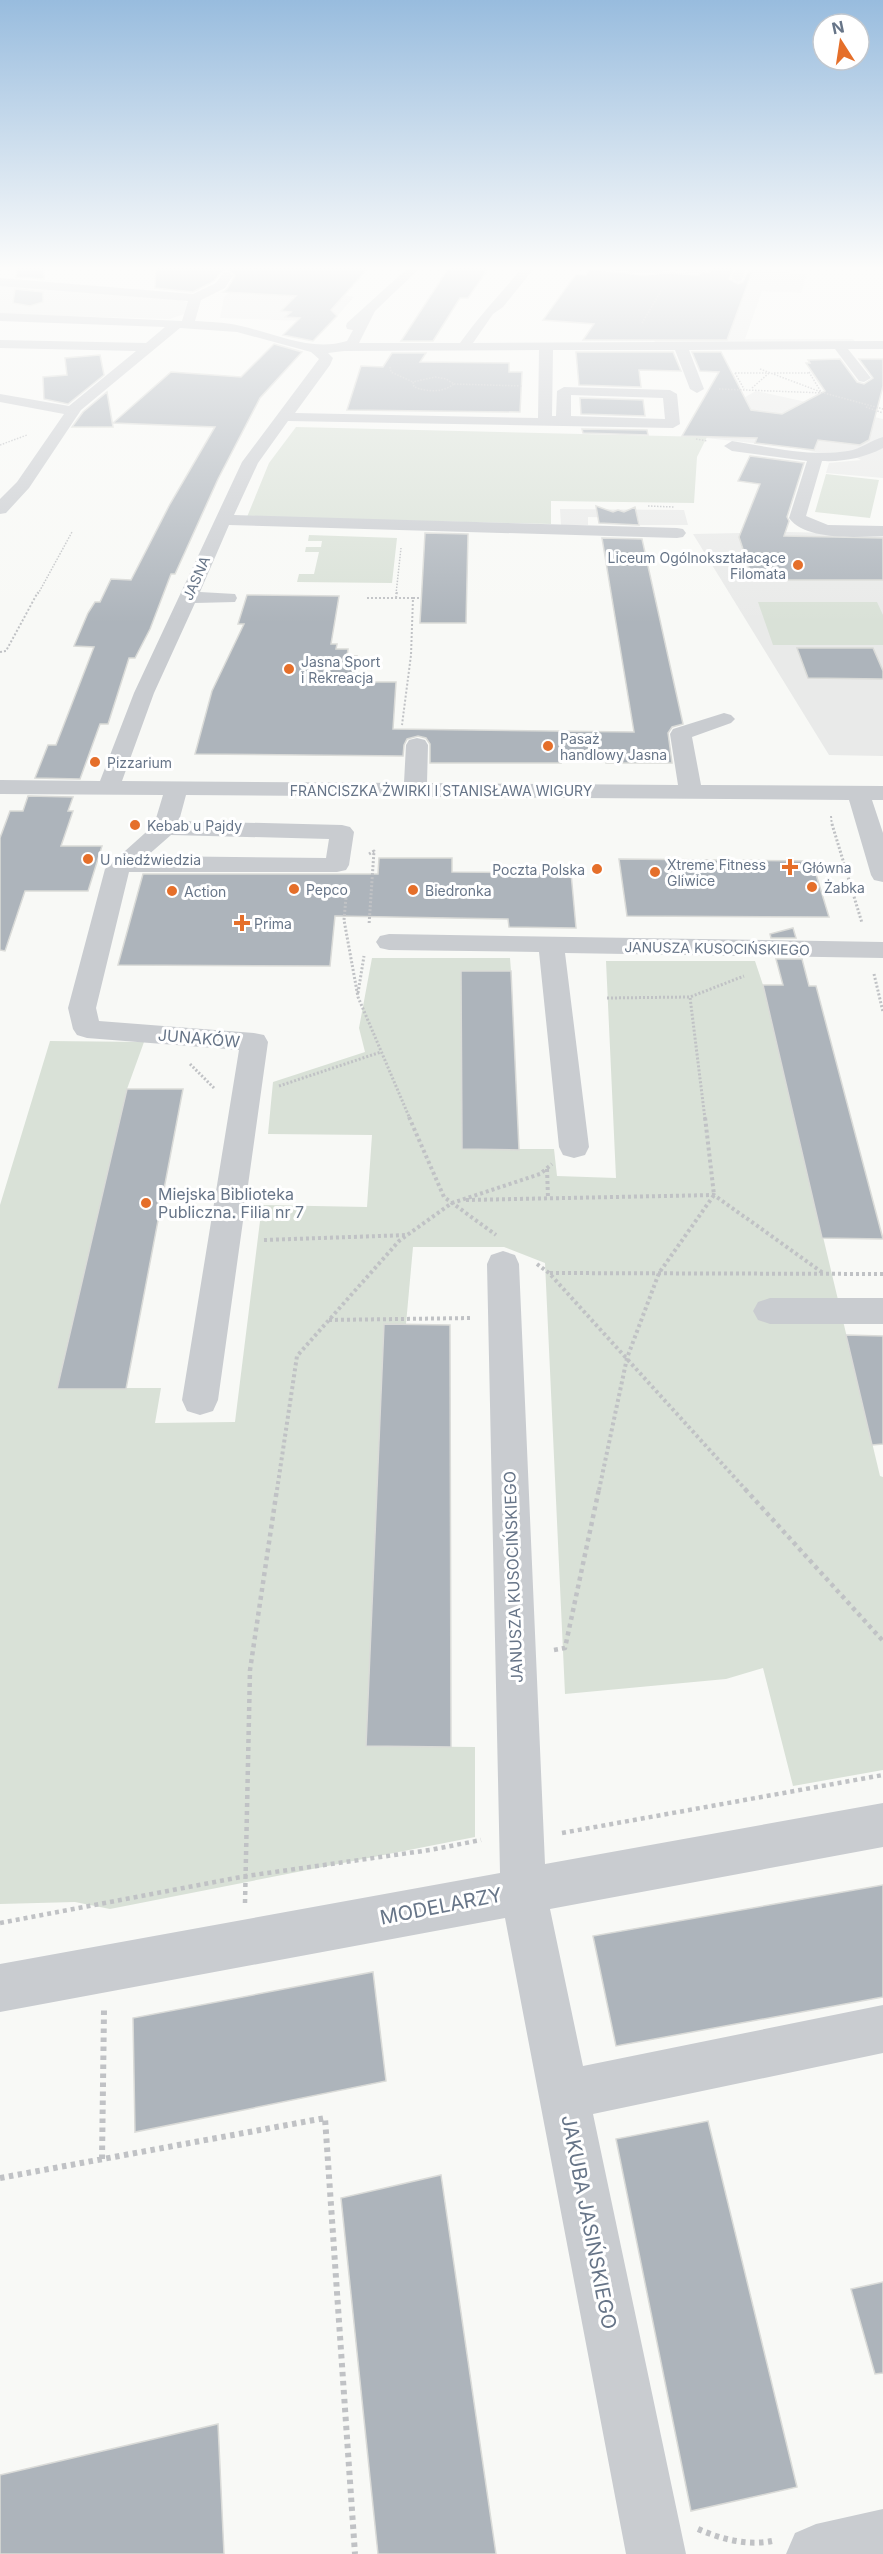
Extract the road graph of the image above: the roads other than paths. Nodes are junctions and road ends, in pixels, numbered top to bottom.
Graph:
1 (104, 385) edge
2 (310, 385) edge
3 (546, 385) edge
4 (696, 385) edge
5 (698, 389) dead end
6 (0, 398) edge
7 (74, 411) junction
8 (285, 417) junction
9 (545, 420) junction
10 (563, 421) junction
11 (883, 442) edge
12 (732, 446) dead end
13 (816, 456) junction
14 (4, 502) edge
15 (222, 520) junction
16 (883, 531) edge
17 (677, 533) dead end
18 (187, 597) junction
19 (228, 598) dead end
20 (724, 719) dead end
21 (409, 739) road end
22 (0, 787) edge
23 (110, 787) junction
24 (175, 788) junction
25 (416, 790) junction
26 (691, 792) junction
27 (857, 792) junction
28 (883, 793) edge
29 (165, 828) junction
30 (124, 863) junction
31 (883, 875) edge
32 (378, 942) road end
33 (551, 946) junction
34 (877, 950) edge
35 (574, 1147) road end
36 (511, 1254) road end
37 (770, 1311) dead end
38 (883, 1311) edge
39 (200, 1400) dead end
40 (883, 1826) edge
41 (523, 1891) junction
42 (0, 1988) edge
43 (883, 2029) edge
44 (563, 2095) junction
45 (883, 2539) edge
46 (656, 2554) edge
47 (816, 2554) edge

1 - 7 street
2 - 8 street, JASNA
3 - 9 street
4 - 5 street
6 - 7 street
7 - 14 street
8 - 9 street
8 - 15 street, JASNA
9 - 10 street
10 - 10 street
11 - 13 street
12 - 13 street
13 - 16 street
15 - 17 street
15 - 18 street, JASNA
18 - 19 street
18 - 23 street, JASNA
20 - 26 street
21 - 25 street
22 - 23 street, FRANCISZKA ŻWIRKI I STANISŁAWA WIGURY
23 - 24 street, FRANCISZKA ŻWIRKI I STANISŁAWA WIGURY
24 - 25 street, FRANCISZKA ŻWIRKI I STANISŁAWA WIGURY
24 - 29 street
25 - 26 street, FRANCISZKA ŻWIRKI I STANISŁAWA WIGURY
26 - 27 street, FRANCISZKA ŻWIRKI I STANISŁAWA WIGURY
27 - 28 street, FRANCISZKA ŻWIRKI I STANISŁAWA WIGURY
27 - 31 street
29 - 30 street, JUNAKÓW
29 - 30 street
30 - 39 street, JUNAKÓW
32 - 33 street, JANUSZA KUSOCIŃSKIEGO
33 - 34 street, JANUSZA KUSOCIŃSKIEGO
33 - 35 street
36 - 41 street, JANUSZA KUSOCIŃSKIEGO
37 - 38 street
40 - 41 street, MODELARZY
41 - 42 street, MODELARZY
41 - 44 street, JAKUBA JASIŃSKIEGO
43 - 44 street
44 - 46 street, JAKUBA JASIŃSKIEGO
45 - 47 street

